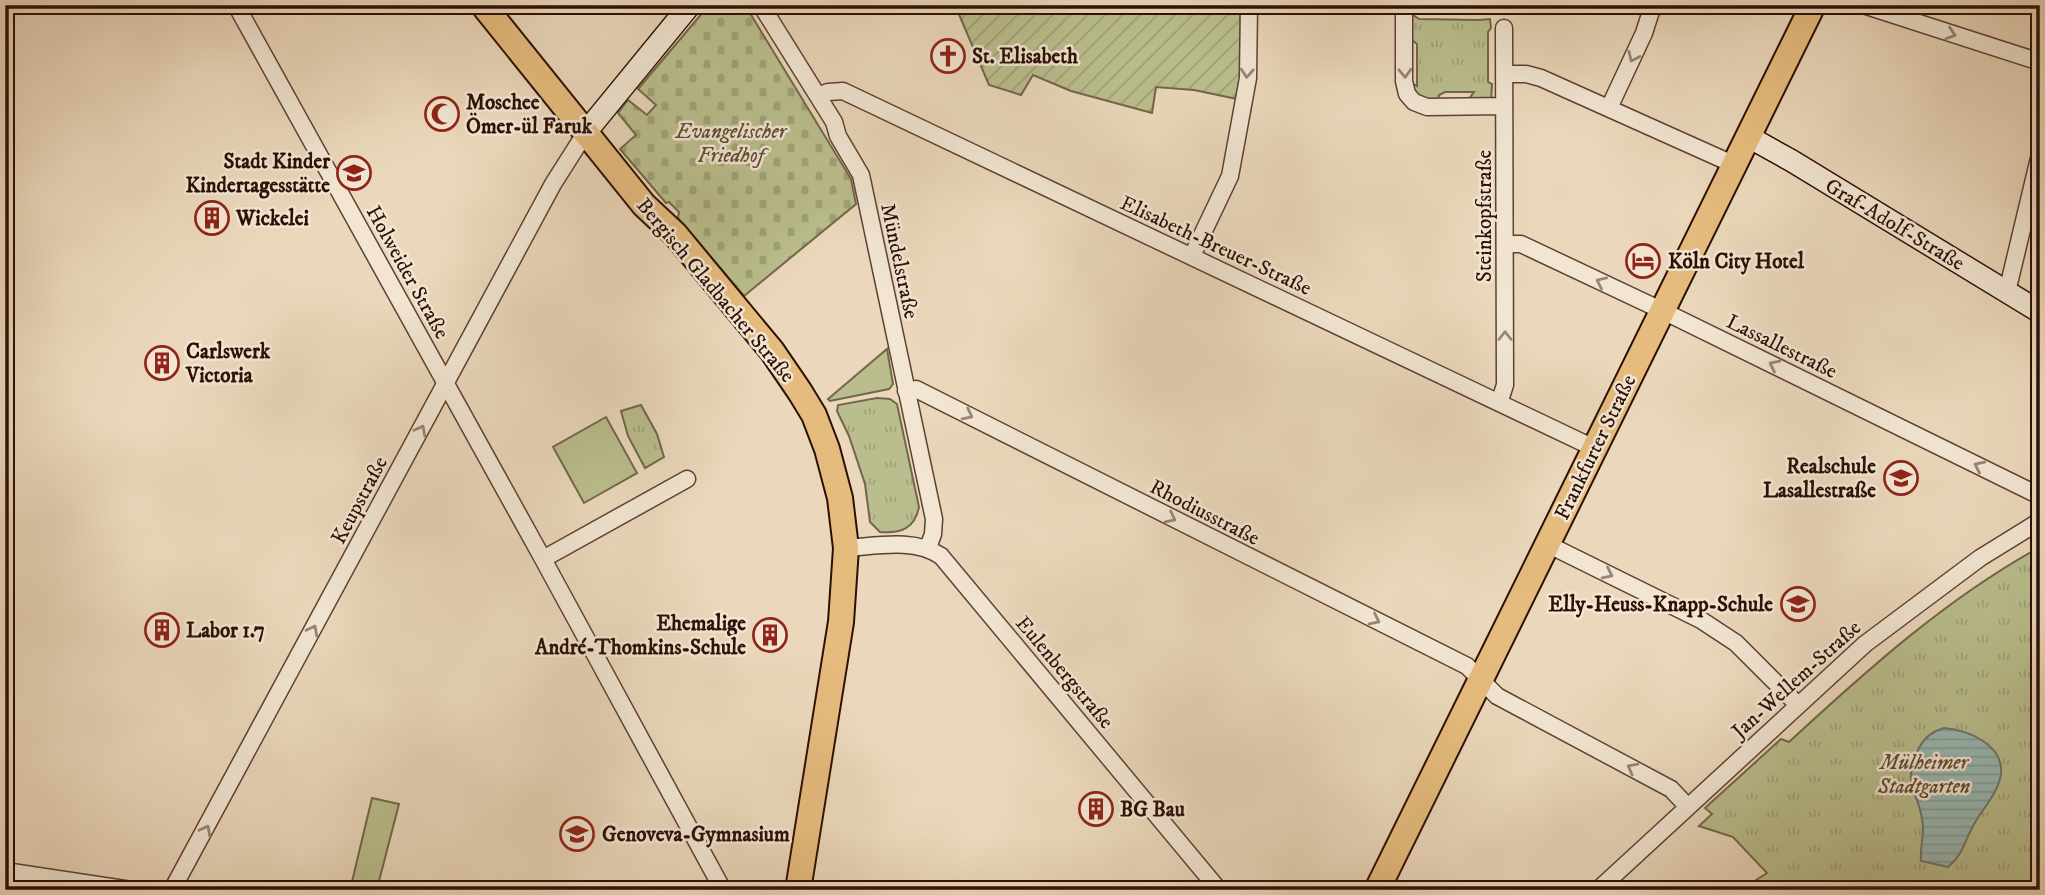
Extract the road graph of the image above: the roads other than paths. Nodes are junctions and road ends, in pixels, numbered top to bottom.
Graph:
1 (236, 5) edge
2 (483, 5) edge
3 (690, 5) edge
4 (761, 5) edge
5 (1249, 5) edge
6 (1404, 5) edge
7 (1653, 5) edge
8 (1813, 5) edge
9 (1863, 5) edge
10 (1504, 28) dead end
11 (2040, 62) edge
12 (1504, 74) junction
13 (818, 96) junction
14 (1504, 106) junction
15 (1609, 108) junction
16 (586, 132) junction
17 (1749, 137) junction
18 (2040, 154) edge
19 (1735, 164) junction
20 (1506, 244) junction
21 (1192, 256) junction
22 (2007, 292) junction
23 (1662, 311) junction
24 (2040, 312) edge
25 (446, 383) junction
26 (906, 391) junction
27 (1499, 403) junction
28 (1594, 448) junction
29 (687, 479) dead end
30 (2039, 496) edge
31 (2040, 521) edge
32 (1546, 544) junction
33 (846, 548) junction
34 (928, 548) junction
35 (543, 559) junction
36 (1480, 680) junction
37 (1798, 705) junction
38 (1687, 806) junction
39 (806, 827) junction
40 (5, 871) edge
41 (131, 890) edge
42 (172, 890) edge
43 (723, 890) edge
44 (798, 890) edge
45 (813, 890) edge
46 (1219, 890) edge
47 (1377, 890) edge
48 (1598, 890) edge

1 - 25 street, Holweider Straße
2 - 16 main road, Bergisch Gladbacher Straße
3 - 16 street
4 - 13 street, Mündelstraße
5 -> 21 street
6 -> 14 street
7 -> 15 street
8 - 17 main road, Frankfurter Straße
9 -> 11 street
10 - 12 street, Steinkopfstraße
12 - 14 street, Steinkopfstraße
12 - 15 street
13 - 21 street, Elisabeth-Breuer-Straße
13 - 26 street, Mündelstraße
14 - 20 street, Steinkopfstraße
15 - 19 street
16 - 25 street, Keupstraße
16 - 33 main road, Bergisch Gladbacher Straße
17 - 19 main road, Frankfurter Straße
17 - 22 street, Graf-Adolf-Straße
18 - 22 street
19 - 23 main road, Frankfurter Straße
23 -> 20 street, Lassallestraße
27 -> 20 street, Steinkopfstraße
21 - 27 street, Elisabeth-Breuer-Straße
22 - 24 street, Graf-Adolf-Straße
23 - 28 main road, Frankfurter Straße
30 -> 23 street, Lassallestraße
25 - 35 street, Holweider Straße
42 -> 25 street, Keupstraße
26 - 34 street, Mündelstraße
26 -> 36 street, Rhodiusstraße
27 - 28 street, Elisabeth-Breuer-Straße
28 - 32 main road, Frankfurter Straße
29 - 35 street
31 - 37 street, Jan-Wellem-Straße
32 - 36 main road, Frankfurter Straße
32 -> 37 street
33 - 34 street
33 - 39 main road, Bergisch Gladbacher Straße
34 - 46 street, Eulenbergstraße
35 - 43 street, Holweider Straße
38 -> 36 street, Rhodiusstraße
36 - 47 main road, Frankfurter Straße
37 - 38 street, Jan-Wellem-Straße
38 - 48 street, Jan-Wellem-Straße
39 - 44 main road, Bergisch Gladbacher Straße
39 - 45 main road, Bergisch Gladbacher Straße
40 - 41 street

